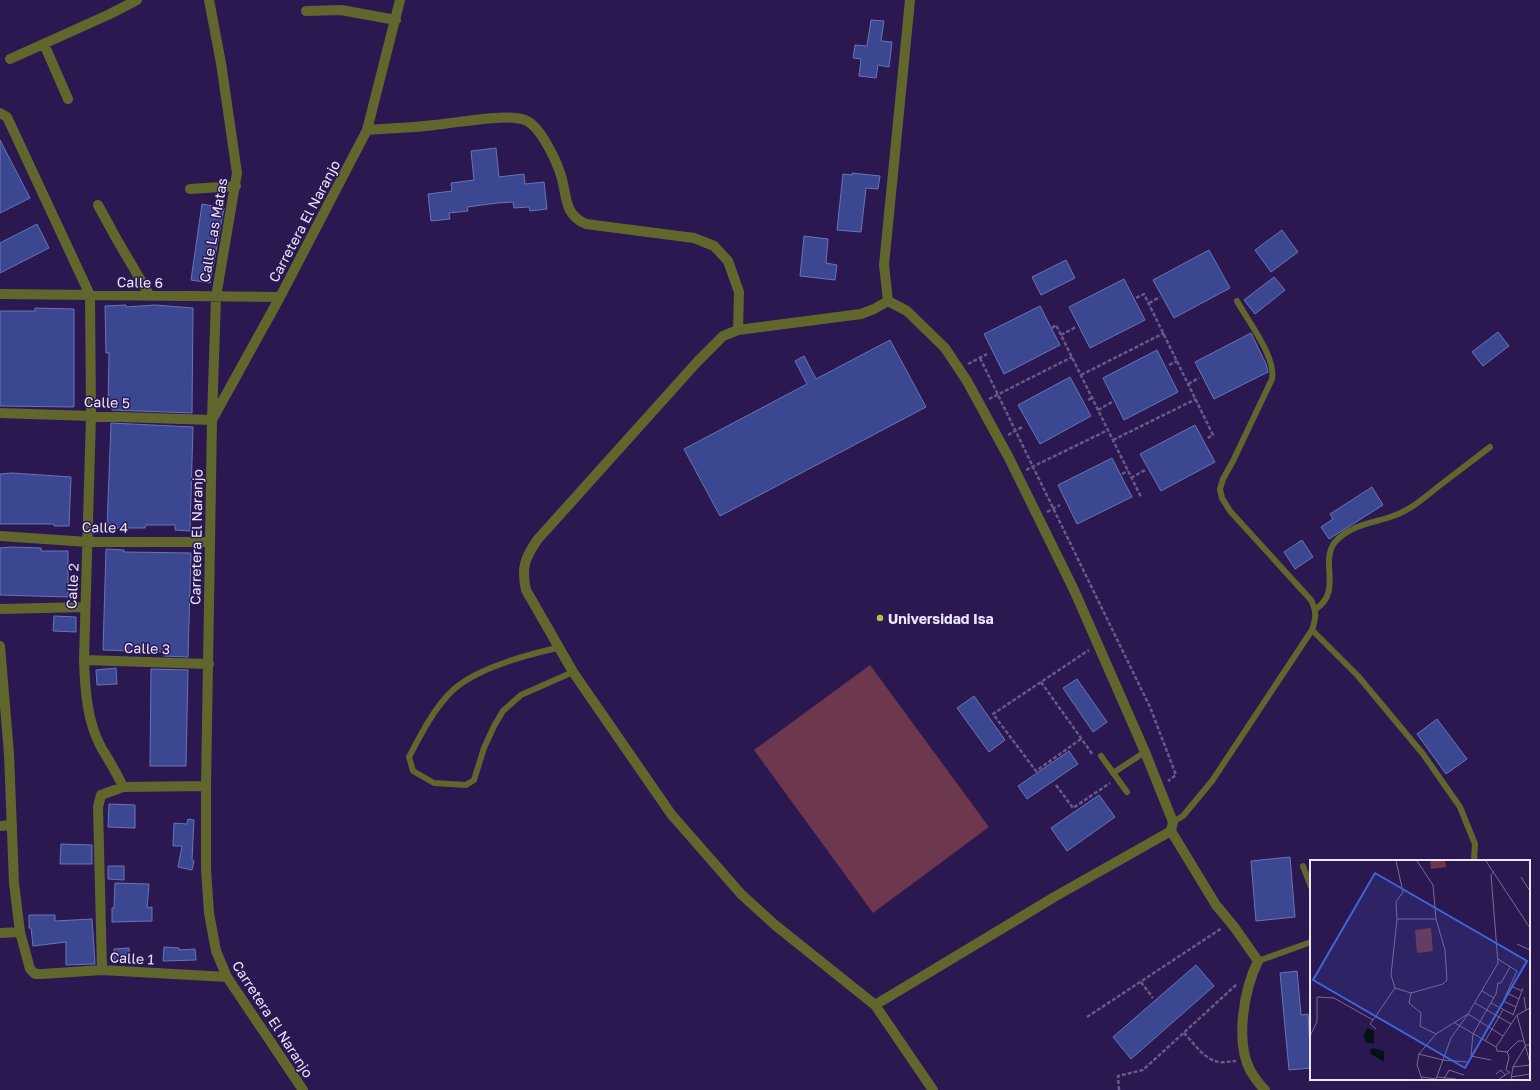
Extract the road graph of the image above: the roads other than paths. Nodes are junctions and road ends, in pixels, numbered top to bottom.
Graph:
1 (138, 0) edge
2 (209, 0) edge
3 (400, 0) edge
4 (910, 0) edge
5 (306, 11) dead end
6 (396, 20) junction
7 (44, 44) junction
8 (10, 59) dead end
9 (68, 99) dead end
10 (0, 113) edge
11 (367, 130) junction
12 (236, 186) junction
13 (190, 189) dead end
14 (98, 205) dead end
15 (0, 294) edge
16 (90, 295) junction
17 (150, 296) junction
18 (216, 297) junction
19 (280, 297) junction
20 (888, 301) junction
21 (1237, 301) dead end
22 (738, 330) junction
23 (0, 414) edge
24 (91, 415) junction
25 (212, 420) junction
26 (1490, 447) dead end
27 (0, 536) edge
28 (88, 542) junction
29 (210, 542) junction
30 (85, 607) junction
31 (0, 609) edge
32 (1316, 609) junction
33 (1312, 630) junction
34 (0, 646) edge
35 (557, 648) junction
36 (84, 660) junction
37 (209, 664) junction
38 (573, 672) junction
39 (1, 674) edge
40 (1145, 752) junction
41 (5, 755) edge
42 (1101, 756) road end
43 (1115, 776) junction
44 (206, 786) junction
45 (123, 787) junction
46 (1127, 792) dead end
47 (12, 825) junction
48 (0, 826) edge
49 (1172, 827) junction
50 (1474, 860) edge
51 (1303, 866) dead end
52 (1310, 884) edge
53 (20, 932) junction
54 (0, 933) edge
55 (1310, 942) edge
56 (1258, 961) junction
57 (102, 970) junction
58 (227, 977) junction
59 (875, 1005) junction
60 (303, 1090) edge
61 (933, 1090) edge
62 (1265, 1090) edge

1 - 7 street
2 - 12 street, Calle Las Matas
3 - 6 street, Carretera El Naranjo
4 - 20 street
5 - 6 street
6 - 11 street, Carretera El Naranjo
7 - 8 street
7 - 9 street
10 - 16 street
11 - 19 street, Carretera El Naranjo
11 - 22 street
12 - 13 street
12 - 18 street, Calle Las Matas
14 - 17 street
15 - 16 street, Calle 6
16 - 17 street, Calle 6
16 - 24 street, Calle 2
17 - 18 street, Calle 6
18 - 19 street, Calle 6
18 - 25 street, Calle Las Matas
19 - 25 street, Carretera El Naranjo
20 - 22 street
20 - 40 street
21 - 32 lane
22 - 35 street
23 - 24 street, Calle 5
24 - 25 street, Calle 5
24 - 28 street, Calle 2
25 - 29 street, Carretera El Naranjo
26 - 32 lane
27 - 28 street, Calle 4
28 - 29 street, Calle 4
28 - 30 street, Calle 2
29 - 37 street, Carretera El Naranjo
30 - 31 street
30 - 36 street, Calle 2
32 - 33 lane
33 - 49 lane
33 - 50 lane
34 - 39 street
35 - 38 street
35 - 38 lane
36 - 37 street, Calle 3
36 - 45 street, Calle 2
37 - 44 street, Carretera El Naranjo
38 - 59 street
39 - 41 street
40 - 43 lane
40 - 49 street
41 - 47 street
42 - 43 lane
43 - 46 lane
44 - 45 street
44 - 58 street, Carretera El Naranjo
45 - 57 street
47 - 48 street
47 - 53 street
49 - 56 street
49 - 59 street
51 - 52 lane
53 - 54 street
53 - 57 street, Calle 1
55 - 56 lane
56 - 62 street
57 - 58 street, Calle 1
58 - 60 street, Carretera El Naranjo
59 - 61 street

